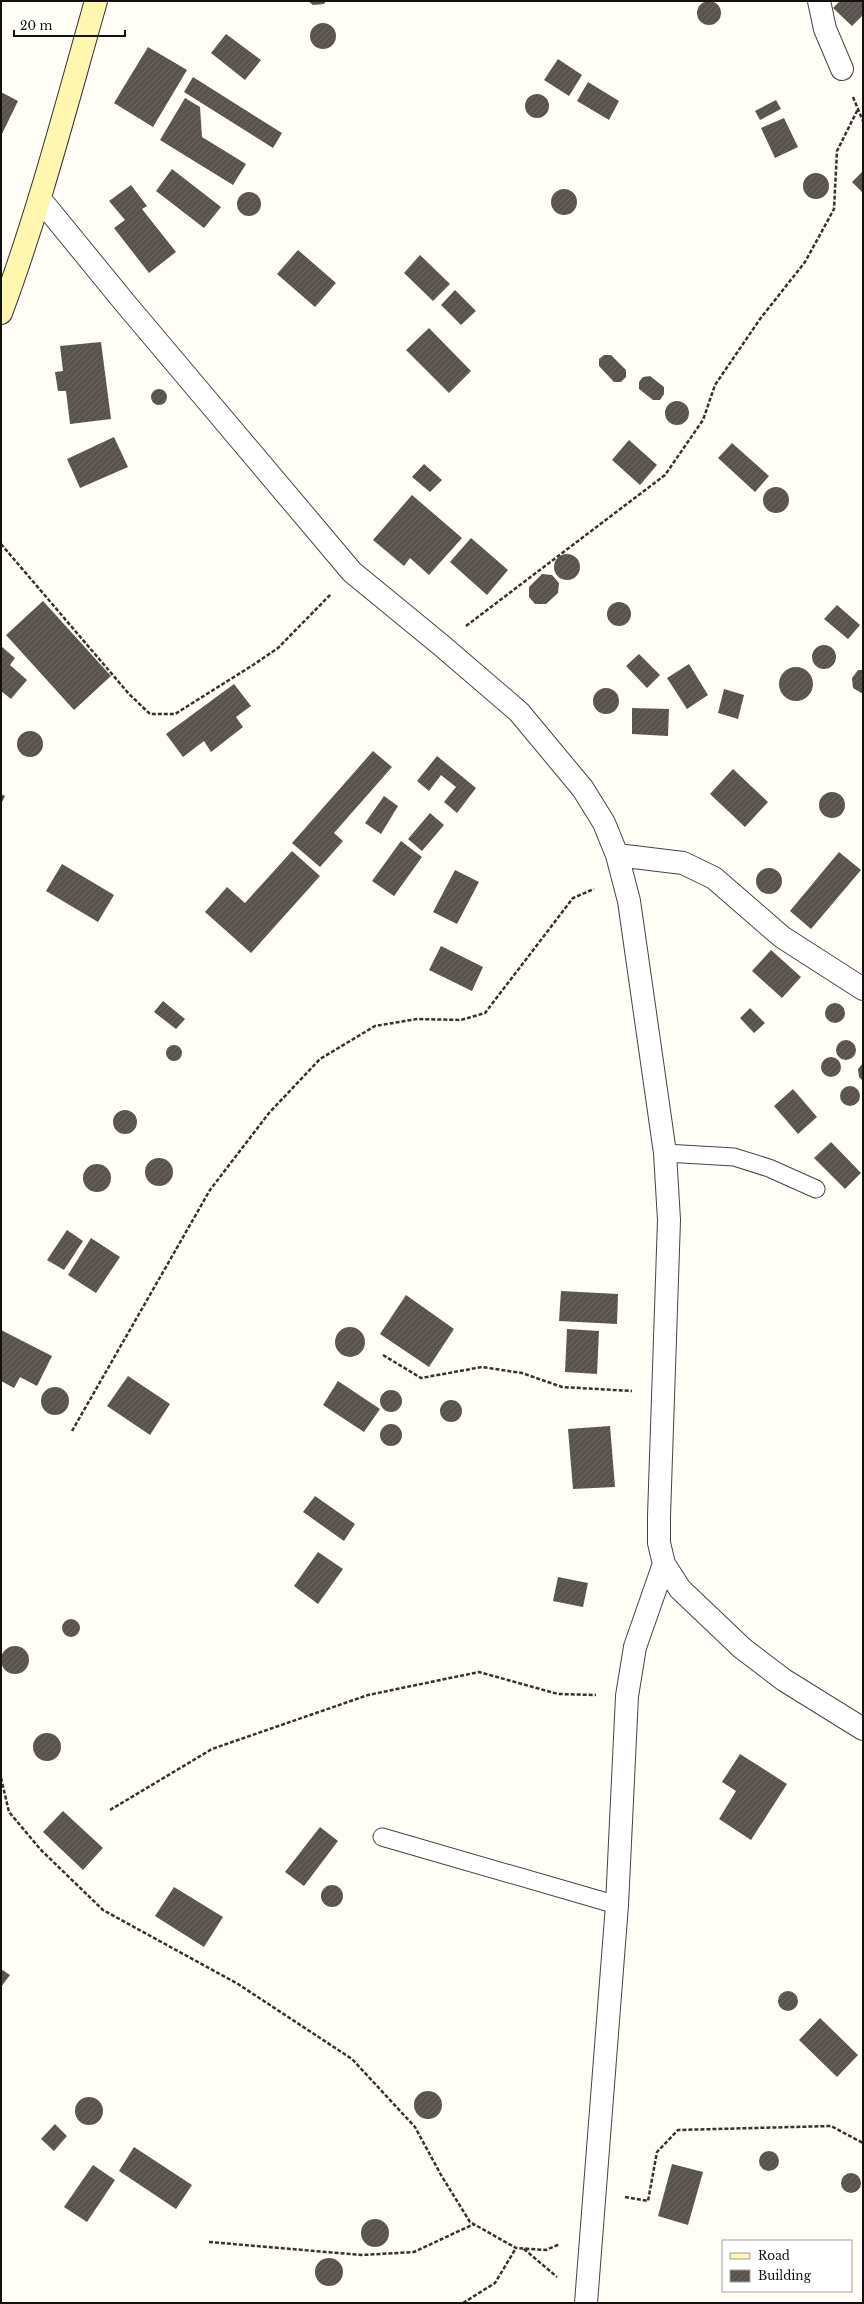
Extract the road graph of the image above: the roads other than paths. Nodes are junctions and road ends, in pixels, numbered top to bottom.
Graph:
1 (96, 1) edge
2 (819, 1) edge
3 (842, 69) dead end
4 (40, 199) junction
5 (1, 313) edge
6 (617, 855) junction
7 (863, 989) edge
8 (665, 1153) junction
9 (816, 1189) dead end
10 (664, 1564) junction
11 (863, 1729) edge
12 (382, 1837) dead end
13 (617, 1905) junction
14 (586, 2303) edge

1 - 4 street
2 - 3 street
4 - 5 street
4 - 6 street
6 - 7 street
6 - 8 street
8 - 9 lane
8 - 10 street
10 - 11 street
10 - 13 street
12 - 13 lane
13 - 14 street

